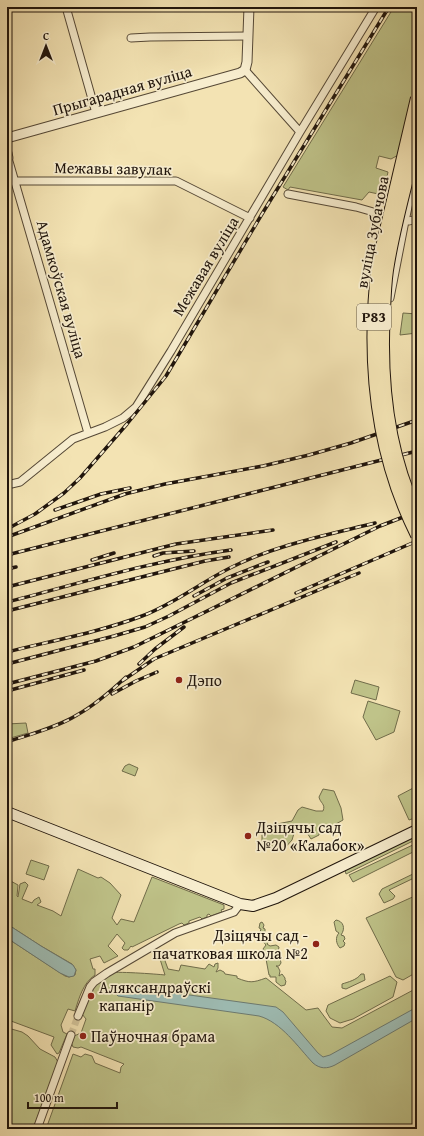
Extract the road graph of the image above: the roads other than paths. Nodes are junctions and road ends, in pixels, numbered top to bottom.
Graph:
1 (66, 7) edge
2 (249, 7) edge
3 (376, 7) edge
4 (248, 36) junction
5 (131, 38) dead end
6 (245, 70) junction
7 (417, 98) edge
8 (96, 113) junction
9 (300, 132) junction
10 (7, 138) edge
11 (417, 139) edge
12 (7, 156) edge
13 (417, 166) edge
14 (16, 181) junction
15 (288, 194) dead end
16 (250, 218) junction
17 (417, 219) edge
18 (405, 221) junction
19 (379, 369) dead end
20 (88, 433) junction
21 (7, 485) edge
22 (417, 514) edge
23 (417, 535) edge
24 (7, 812) edge
25 (417, 830) edge
26 (240, 904) junction
27 (78, 1016) tunnel mouth
28 (71, 1035) tunnel mouth
29 (37, 1129) edge

1 - 8 street
2 - 4 street
3 - 9 street, Межавая вуліца
4 - 5 street
4 - 6 street
6 - 8 street, Прыгарадная вуліца
6 - 9 street
7 - 23 highway, вуліца Зубачова / Р83, bridge
8 - 10 street, Прыгарадная вуліца
9 - 16 street, Межавая вуліца
11 - 22 highway, вуліца Зубачова / Р83, bridge
12 - 14 street, Адамкоўская вуліца
13 - 18 street
14 - 16 street, Межавы завулак
14 - 20 street, Адамкоўская вуліца
15 - 18 street
16 - 20 street, Межавая вуліца
17 - 18 street
18 - 19 street
20 - 21 street, Межавая вуліца
24 - 26 main road
25 - 26 main road
26 - 27 street
28 - 29 street

